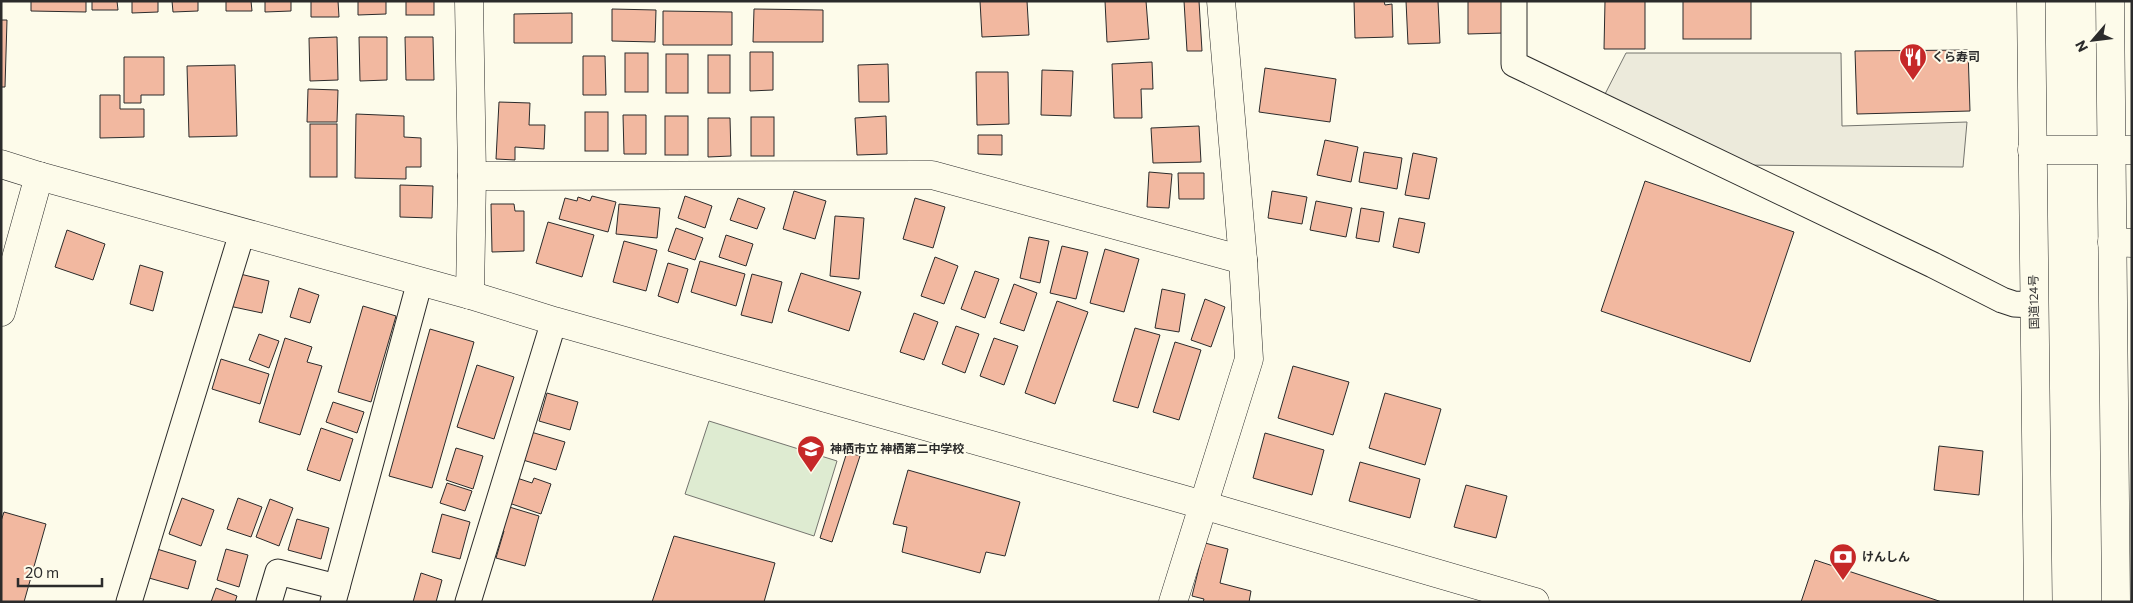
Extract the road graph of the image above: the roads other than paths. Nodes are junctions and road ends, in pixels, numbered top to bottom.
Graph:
1 (469, 1) edge
2 (1221, 1) edge
3 (1514, 1) edge
4 (2031, 1) edge
5 (2110, 1) edge
6 (2032, 150) junction
7 (2122, 150) edge
8 (1, 164) edge
9 (39, 176) junction
10 (472, 176) junction
11 (242, 232) junction
12 (2122, 243) edge
13 (1243, 260) junction
14 (420, 281) junction
15 (470, 295) junction
16 (2034, 305) junction
17 (1, 312) edge
18 (554, 321) junction
19 (1203, 505) junction
20 (335, 594) edge
21 (1494, 596) edge
22 (128, 602) edge
23 (269, 602) edge
24 (468, 602) edge
25 (1173, 602) edge
26 (1535, 602) edge
27 (2038, 602) edge
28 (2116, 602) edge

1 - 10 main road
2 - 13 main road
3 - 16 street
4 - 6 main road, 国道124号
5 - 7 main road
6 - 7 main road
6 - 16 main road, 国道124号
7 - 12 main road
8 - 9 main road
9 - 11 main road
9 - 17 main road
10 - 13 main road
10 - 15 main road
11 - 14 main road
11 - 22 street
12 - 28 main road
13 - 19 main road
14 - 15 main road
14 - 20 street
15 - 18 main road
16 - 27 main road, 国道124号
18 - 19 main road
18 - 24 street
19 - 21 main road
19 - 25 main road
20 - 23 street
21 - 26 main road

